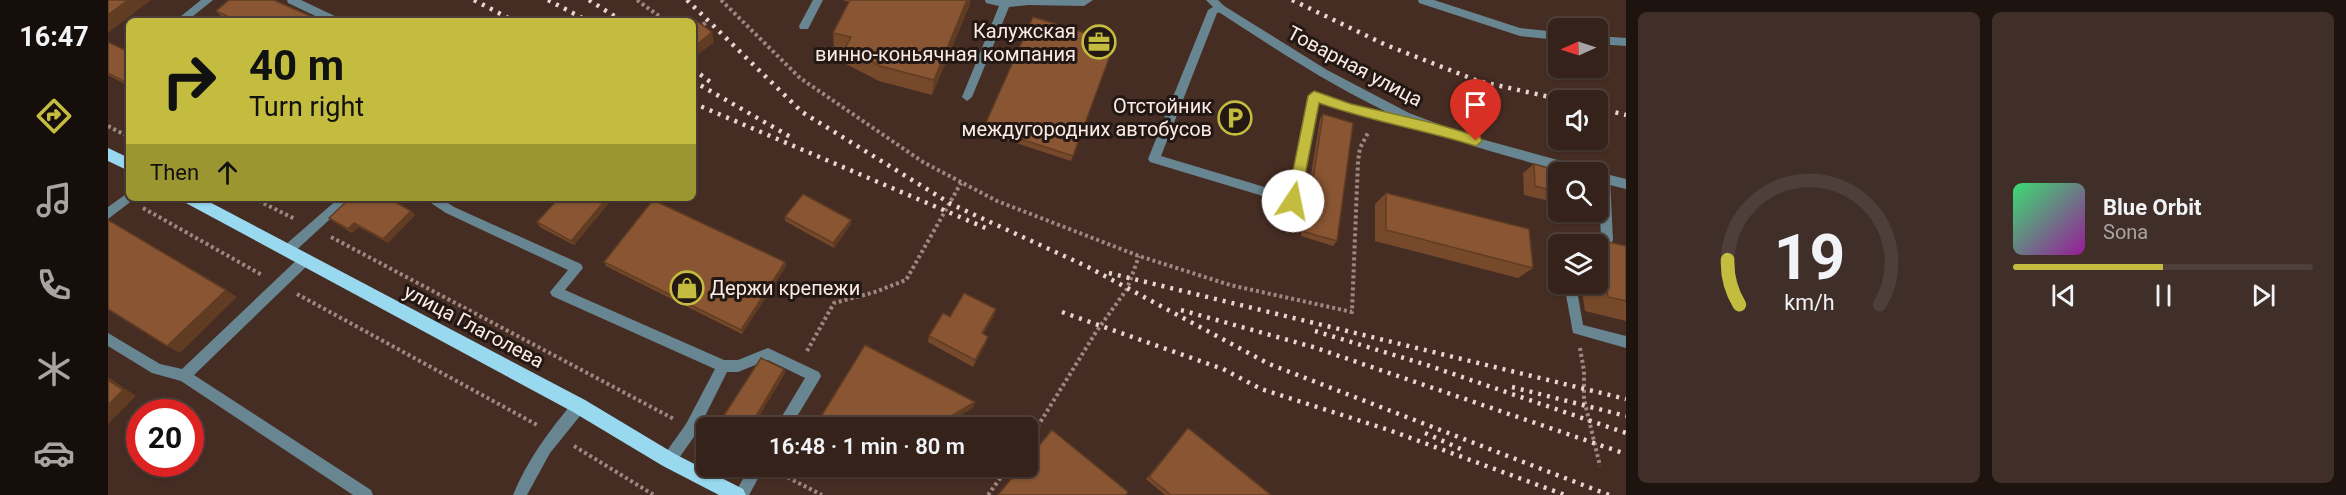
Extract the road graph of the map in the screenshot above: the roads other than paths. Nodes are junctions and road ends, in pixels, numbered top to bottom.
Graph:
1 (208, 0) edge
2 (292, 0) edge
3 (818, 0) edge
4 (990, 0) edge
5 (1088, 0) edge
6 (1211, 0) edge
7 (1423, 0) edge
8 (1005, 4) junction
9 (1221, 8) junction
10 (184, 18) edge
11 (329, 18) edge
12 (804, 26) dead end
13 (1548, 35) edge
14 (1608, 41) edge
15 (1626, 42) edge
16 (967, 96) dead end
17 (1433, 128) junction
18 (108, 154) edge
19 (1549, 162) edge
20 (126, 163) edge
21 (1608, 180) edge
22 (1626, 184) edge
23 (126, 199) edge
24 (195, 201) edge
25 (342, 201) edge
26 (436, 201) edge
27 (108, 214) edge
28 (288, 250) junction
29 (306, 259) junction
30 (1571, 294) edge
31 (108, 339) edge
32 (1626, 342) edge
33 (723, 366) junction
34 (184, 376) junction
35 (579, 406) junction
36 (789, 417) edge
37 (669, 460) junction
38 (751, 477) edge
39 (366, 495) edge
40 (520, 495) edge
41 (739, 495) edge

1 - 10 street
2 - 11 street
3 - 12 street
4 - 8 street
5 - 8 street
6 - 9 street, Товарная улица
7 - 13 street
8 - 16 street
9 - 17 street, Товарная улица
9 - 17 street
14 - 15 street
17 - 19 street, Товарная улица
18 - 20 main road
21 - 22 street
23 - 27 street
24 - 28 main road, улица Глаголева
25 - 28 street
26 - 33 street
28 - 29 main road, улица Глаголева
29 - 34 street
29 - 35 main road, улица Глаголева
30 - 32 street
31 - 34 street
33 - 36 street
33 - 37 street
34 - 39 street
35 - 37 main road, улица Глаголева
35 - 40 street
37 - 41 main road, улица Глаголева
38 - 41 street

